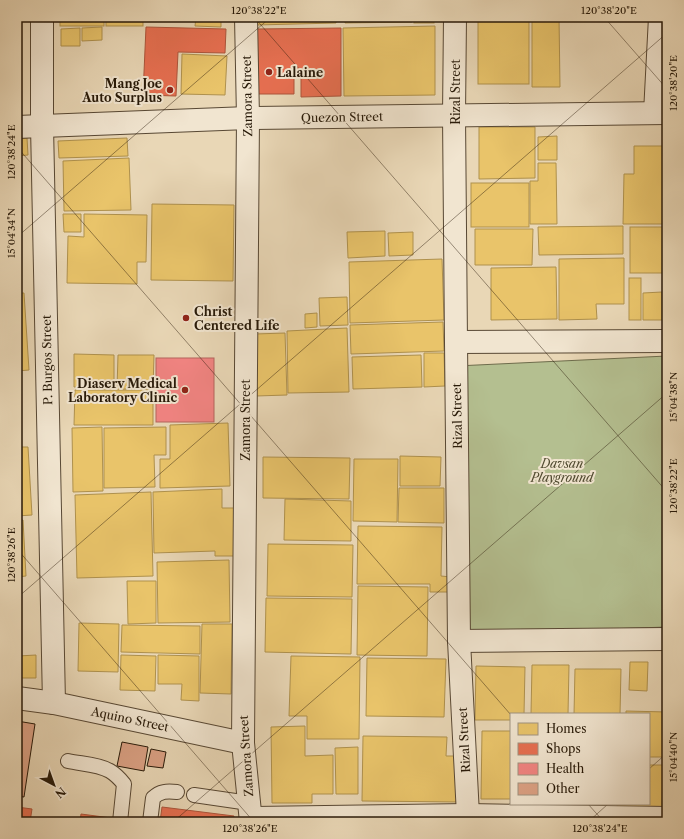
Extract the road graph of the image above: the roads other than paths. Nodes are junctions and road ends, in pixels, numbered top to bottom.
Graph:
1 (42, 17) edge
2 (246, 17) edge
3 (455, 17) edge
4 (660, 17) edge
5 (661, 113) edge
6 (454, 115) junction
7 (248, 118) junction
8 (42, 126) junction
9 (17, 127) edge
10 (667, 341) edge
11 (456, 342) junction
12 (667, 639) edge
13 (459, 641) junction
14 (17, 698) edge
15 (54, 703) junction
16 (243, 743) junction
17 (68, 762) dead end
18 (176, 792) dead end
19 (194, 795) dead end
20 (250, 814) edge
21 (468, 815) junction
22 (667, 818) edge
23 (120, 822) edge
24 (150, 822) edge

1 - 8 street, P. Burgos Street
2 - 7 street, Zamora Street
3 - 6 street, Rizal Street
4 - 5 street
5 - 6 street, Quezon Street
6 - 7 street, Quezon Street
6 - 11 street, Rizal Street
7 - 8 street, Quezon Street
7 - 16 street, Zamora Street
8 - 9 street, Quezon Street
8 - 15 street, P. Burgos Street
10 - 11 street
11 - 13 street, Rizal Street
12 - 13 street
13 - 21 street, Rizal Street
14 - 15 street, Aquino Street
15 - 16 street, Aquino Street
16 - 20 street, Zamora Street
17 - 23 lane
18 - 24 lane
19 - 20 lane
20 - 21 street
21 - 22 street

